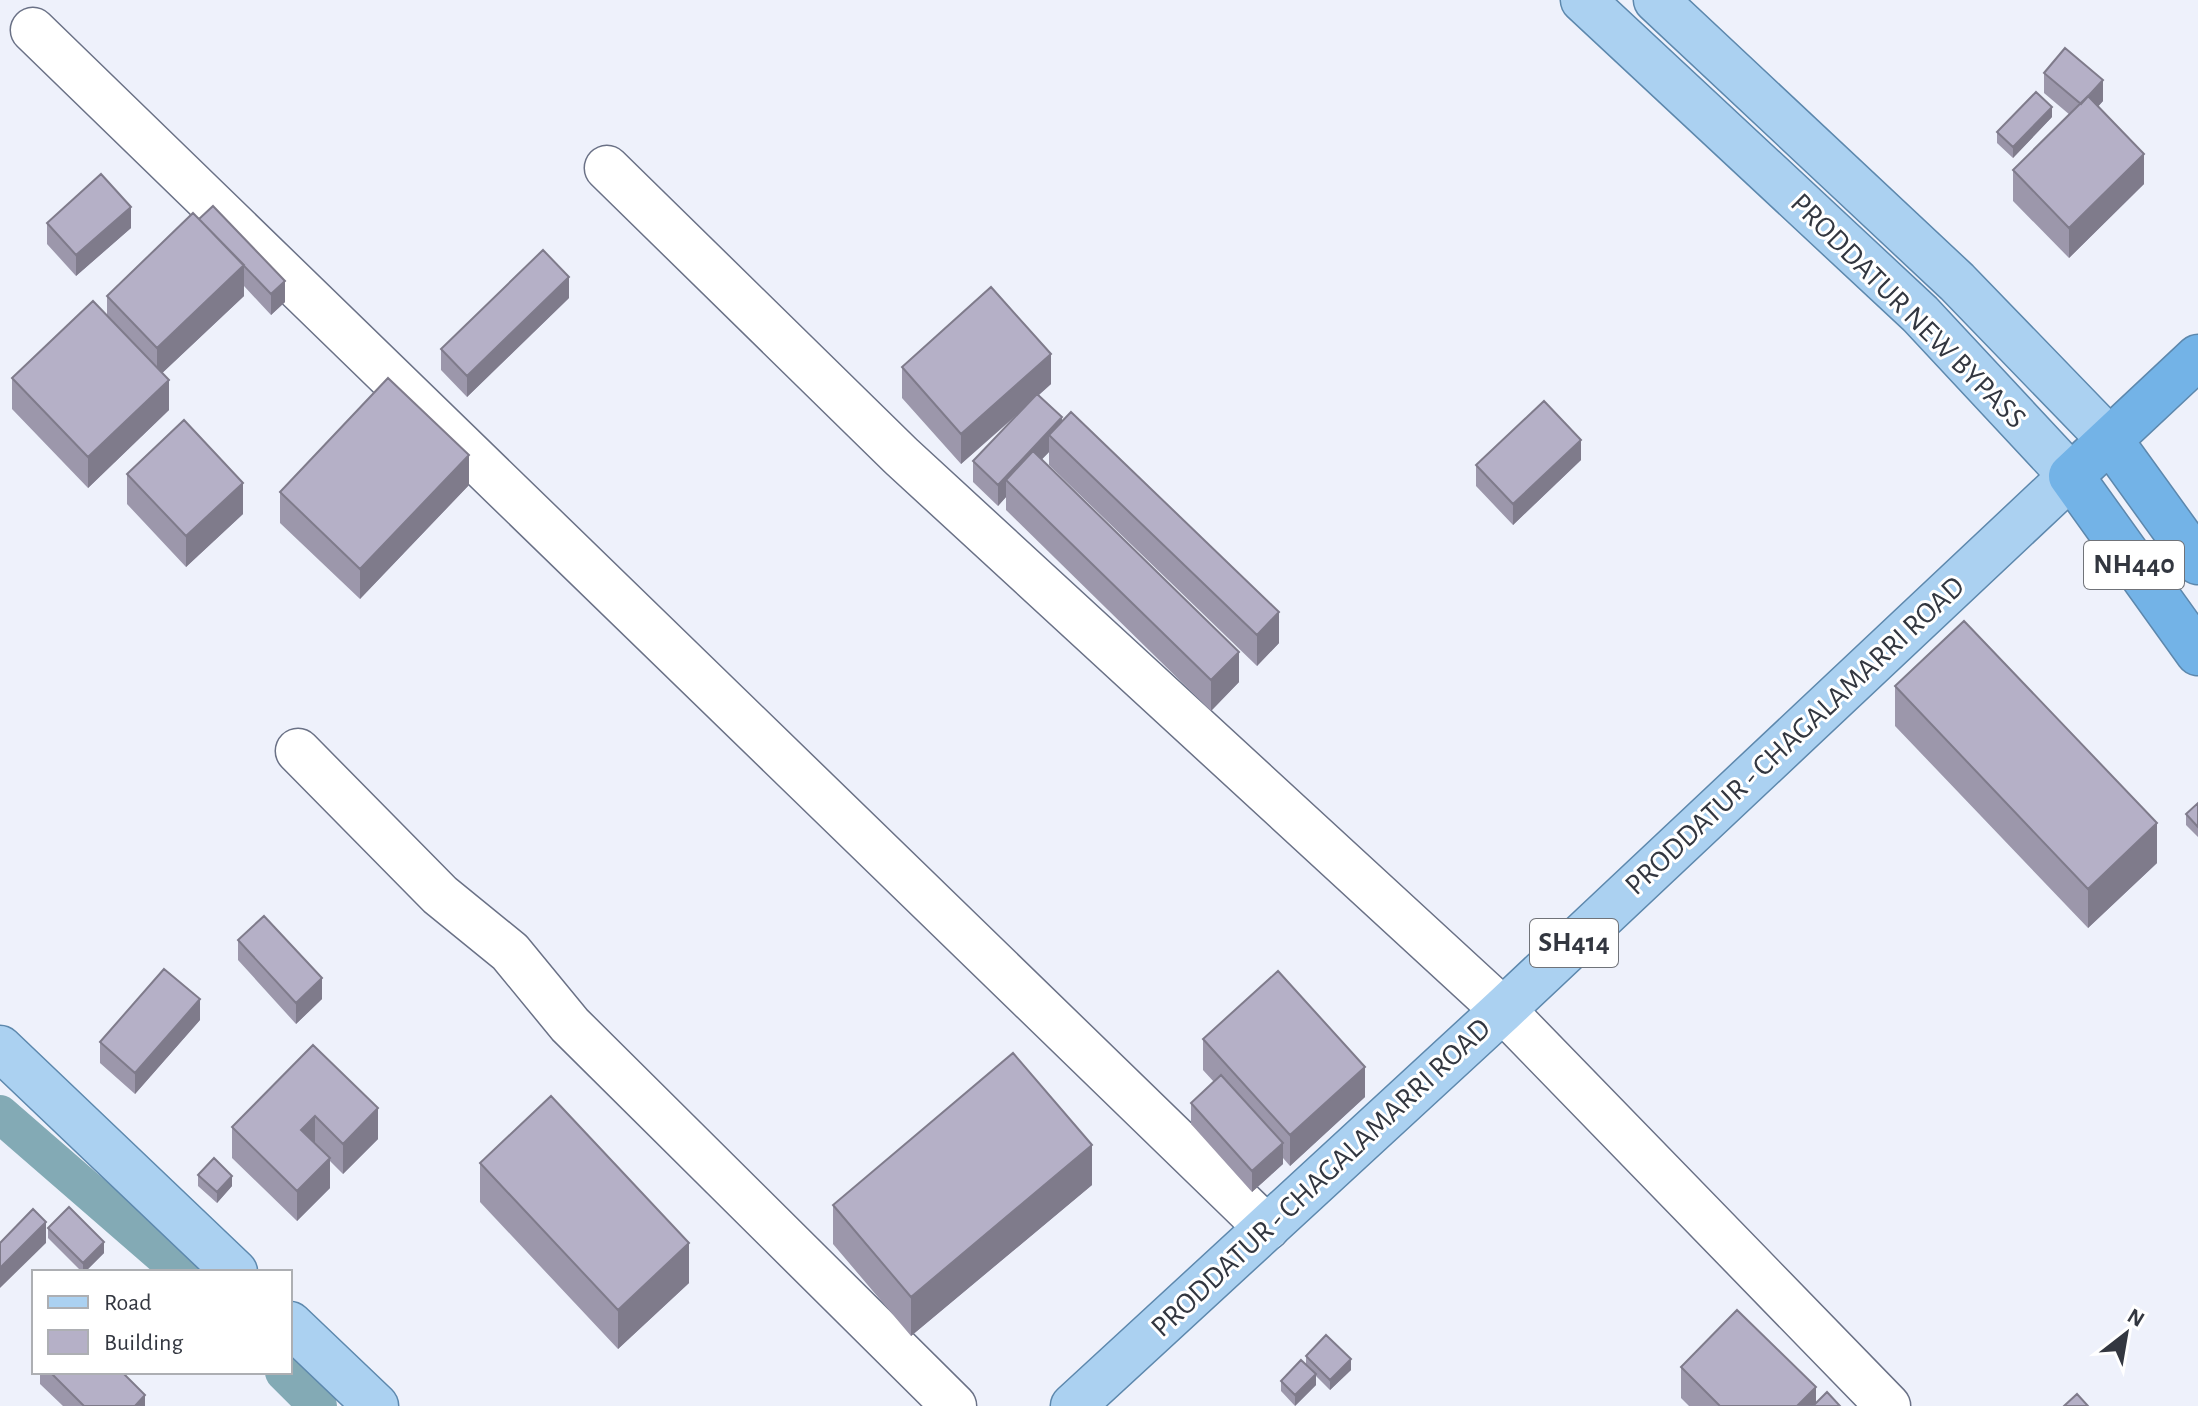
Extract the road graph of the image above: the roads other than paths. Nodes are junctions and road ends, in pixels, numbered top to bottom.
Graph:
1 (1583, 0) edge
2 (1656, 0) edge
3 (33, 30) dead end
4 (607, 168) dead end
5 (2198, 357) edge
6 (2110, 440) junction
7 (2071, 476) junction
8 (2198, 562) edge
9 (2198, 653) edge
10 (298, 751) dead end
11 (1503, 1010) junction
12 (0, 1048) edge
13 (1267, 1228) junction
14 (233, 1270) edge
15 (292, 1326) edge
16 (376, 1406) edge
17 (954, 1406) edge
18 (1073, 1406) edge
19 (1888, 1406) edge

1 - 7 main road, PRODDATUR NEW BYPASS
2 - 6 main road, PRODDATUR NEW BYPASS
3 - 13 street
4 - 11 street
5 - 6 highway, PRODDATUR - CHAGALAMARRI ROAD
6 - 7 highway, PRODDATUR - CHAGALAMARRI ROAD
6 - 8 highway, PRODDATUR NEW BYPASS / NH440
7 - 9 highway, PRODDATUR NEW BYPASS / NH440
7 - 11 main road, PRODDATUR - CHAGALAMARRI ROAD / SH414
10 - 17 street
11 - 13 main road, PRODDATUR - CHAGALAMARRI ROAD / SH414
11 - 19 street
12 - 14 main road
13 - 18 main road, PRODDATUR - CHAGALAMARRI ROAD / SH414
15 - 16 main road

